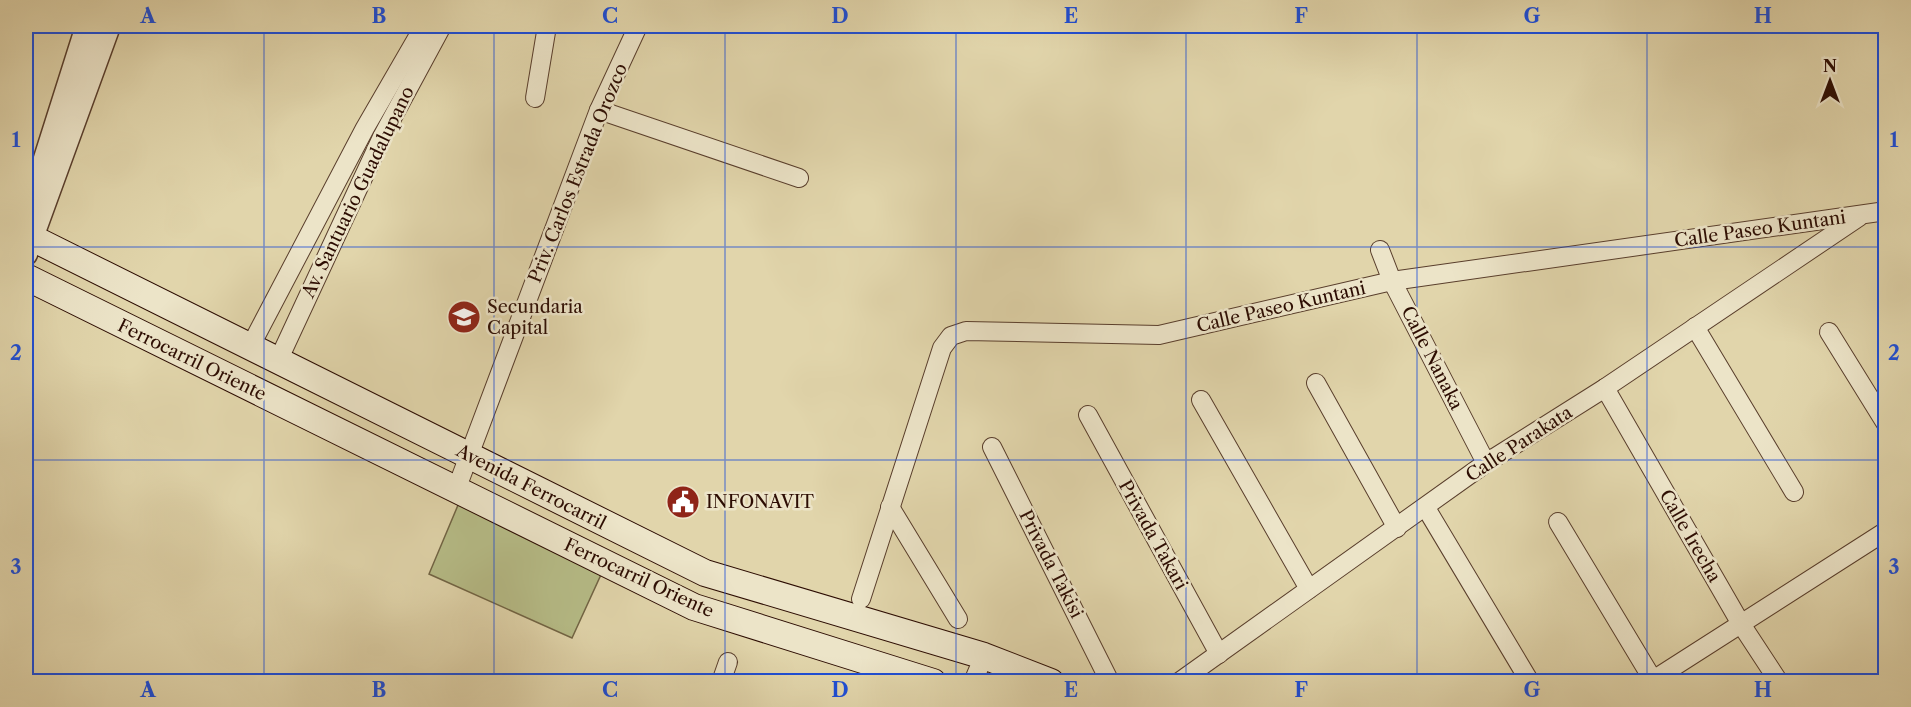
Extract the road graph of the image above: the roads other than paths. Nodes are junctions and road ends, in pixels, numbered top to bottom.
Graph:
1 (87, 26) edge
2 (109, 26) edge
3 (424, 26) edge
4 (442, 26) edge
5 (547, 26) edge
6 (638, 26) edge
7 (535, 98) dead end
8 (599, 110) junction
9 (365, 128) junction
10 (382, 137) junction
11 (26, 165) edge
12 (799, 178) dead end
13 (35, 190) junction
14 (26, 211) edge
15 (1886, 211) edge
16 (1863, 214) junction
17 (28, 242) edge
18 (1380, 250) dead end
19 (295, 263) junction
20 (317, 274) junction
21 (26, 277) edge
22 (1392, 281) junction
23 (1695, 327) junction
24 (1829, 332) dead end
25 (250, 347) junction
26 (278, 361) junction
27 (1316, 383) dead end
28 (1605, 388) junction
29 (1201, 400) dead end
30 (1088, 415) dead end
31 (1886, 424) edge
32 (992, 447) dead end
33 (470, 456) junction
34 (1486, 463) junction
35 (456, 490) junction
36 (1794, 492) dead end
37 (890, 507) junction
38 (1426, 508) junction
39 (594, 518) junction
40 (1557, 522) dead end
41 (1397, 528) junction
42 (1886, 531) edge
43 (576, 549) junction
44 (1309, 589) junction
45 (760, 590) junction
46 (861, 599) dead end
47 (958, 619) dead end
48 (745, 623) junction
49 (1741, 624) junction
50 (1219, 654) junction
51 (984, 656) junction
52 (728, 662) dead end
53 (721, 681) edge
54 (933, 681) edge
55 (973, 681) edge
56 (1051, 681) edge
57 (1110, 681) edge
58 (1179, 681) edge
59 (1530, 681) edge
60 (1651, 681) edge
61 (1779, 681) edge

1 - 13 street
2 - 17 street
3 - 9 street, Av. Santuario Guadalupano
4 - 10 street, Av. Santuario Guadalupano
5 - 7 street
6 - 8 street, Priv. Carlos Estrada Orozco
8 - 12 street
8 - 33 street, Priv. Carlos Estrada Orozco
9 - 10 street
9 - 19 street, Av. Santuario Guadalupano
10 - 20 street, Av. Santuario Guadalupano
11 - 13 street
13 - 14 street
15 - 16 street, Calle Paseo Kuntani
16 - 22 street, Calle Paseo Kuntani
16 - 23 street, Calle Parakata
17 - 25 main road, Avenida Ferrocarril
18 - 22 street, Calle Nanaka
19 - 20 street
19 - 25 street, Av. Santuario Guadalupano
20 - 26 street, Av. Santuario Guadalupano
21 - 35 main road, Ferrocarril Oriente
22 - 34 street, Calle Nanaka
22 - 37 street, Calle Paseo Kuntani
23 - 28 street, Calle Parakata
23 - 36 street
24 - 31 street
25 - 26 main road, Avenida Ferrocarril
26 - 33 main road, Avenida Ferrocarril
27 - 41 street
28 - 34 street, Calle Parakata
28 - 49 street, Calle Irecha
29 - 44 street
30 - 50 street, Privada Takari
32 - 57 street, Privada Takisi
33 - 35 street
33 - 39 main road, Avenida Ferrocarril
34 - 38 street, Calle Parakata
35 - 43 main road, Ferrocarril Oriente
37 - 46 street, Calle Paseo Kuntani
37 - 47 street
38 - 41 street, Calle Parakata
38 - 59 street
39 - 43 main road
39 - 45 main road, Avenida Ferrocarril
40 - 60 street
41 - 44 street, Calle Parakata
42 - 49 street
43 - 48 main road, Ferrocarril Oriente
44 - 50 street, Calle Parakata
45 - 48 main road
45 - 51 main road, Avenida Ferrocarril
48 - 54 main road, Ferrocarril Oriente
49 - 60 street
49 - 61 street, Calle Irecha
50 - 58 street, Calle Parakata
51 - 55 street
51 - 56 main road, Avenida Ferrocarril
52 - 53 street

